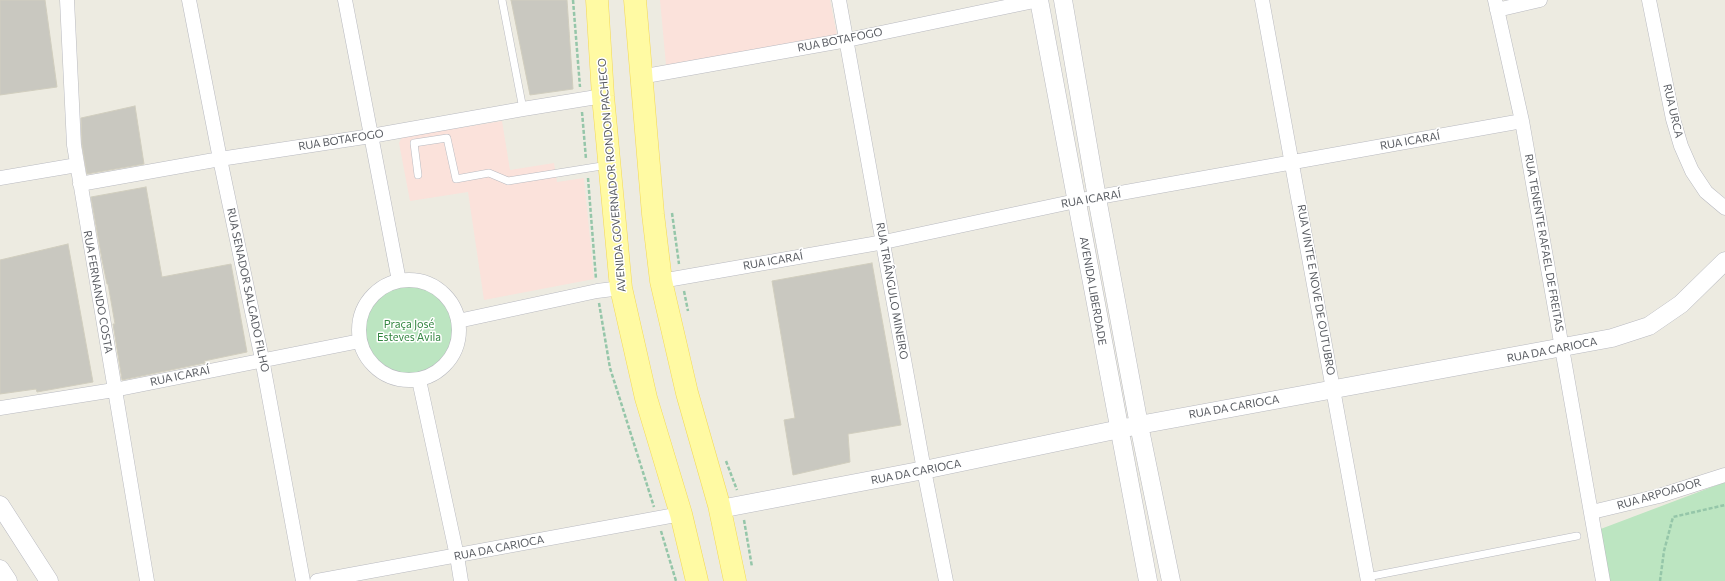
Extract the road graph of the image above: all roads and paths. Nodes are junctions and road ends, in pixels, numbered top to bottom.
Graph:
1 (67, 0) edge
2 (189, 0) edge
3 (345, 0) edge
4 (502, 0) edge
5 (597, 0) edge
6 (635, 0) edge
7 (839, 0) edge
8 (1038, 0) edge
9 (1063, 0) edge
10 (1262, 0) edge
11 (1540, 0) edge
12 (1649, 0) edge
13 (1496, 5) edge
14 (847, 40) junction
15 (640, 77) junction
16 (603, 96) junction
17 (523, 109) junction
18 (1522, 122) junction
19 (371, 136) junction
20 (220, 158) junction
21 (1293, 162) junction
22 (610, 164) junction
23 (77, 165) junction
24 (418, 175) dead end
25 (0, 178) edge
26 (80, 184) junction
27 (1097, 198) junction
28 (1076, 201) junction
29 (672, 207) dead end
30 (1725, 208) edge
31 (884, 242) junction
32 (1725, 261) edge
33 (671, 279) junction
34 (398, 281) junction
35 (621, 288) junction
36 (688, 314) dead end
37 (458, 321) junction
38 (360, 341) junction
39 (1563, 348) junction
40 (262, 359) junction
41 (419, 380) junction
42 (1334, 389) junction
43 (114, 390) junction
44 (0, 408) edge
45 (1139, 425) junction
46 (1118, 430) junction
47 (724, 455) dead end
48 (924, 470) junction
49 (1725, 474) edge
50 (0, 505) edge
51 (741, 505) junction
52 (1725, 505) edge
53 (720, 509) junction
54 (1592, 512) junction
55 (682, 514) junction
56 (1577, 536) dead end
57 (457, 556) junction
58 (0, 569) edge
59 (744, 577) edge
60 (1368, 579) edge
61 (8, 581) edge
62 (49, 581) edge
63 (147, 581) edge
64 (303, 581) edge
65 (318, 581) edge
66 (461, 581) edge
67 (697, 581) edge
68 (946, 581) edge
69 (1148, 581) edge
70 (1171, 581) edge
71 (1603, 581) edge
72 (1660, 581) edge

1 - 23 street, RUA FERNANDO COSTA
2 - 20 street, RUA SENADOR SALGADO FILHO
3 - 19 street
4 - 17 lane
5 - 16 main road, AVENIDA GOVERNADOR RONDON PACHECO
6 - 15 main road
7 - 14 street, RUA TRIÂNGULO MINEIRO
8 - 14 street, RUA BOTAFOGO
8 - 28 street, AVENIDA LIBERDADE
9 - 27 street, AVENIDA LIBERDADE
10 - 21 street, RUA VINTE E NOVE DE OUTUBRO
11 - 13 street
12 - 30 street, RUA URCA
13 - 18 street, RUA TENENTE RAFAEL DE FREITAS
14 - 15 street, RUA BOTAFOGO
14 - 31 street, RUA TRIÂNGULO MINEIRO
15 - 33 main road
16 - 17 street, RUA BOTAFOGO
16 - 22 main road, AVENIDA GOVERNADOR RONDON PACHECO
17 - 19 street, RUA BOTAFOGO
18 - 21 street, RUA ICARAÍ
18 - 39 street, RUA TENENTE RAFAEL DE FREITAS
19 - 20 street, RUA BOTAFOGO
19 - 34 street
20 - 26 street, RUA BOTAFOGO
20 - 40 street, RUA SENADOR SALGADO FILHO
21 - 27 street, RUA ICARAÍ
21 - 42 street, RUA VINTE E NOVE DE OUTUBRO
22 - 24 lane
22 - 35 main road, AVENIDA GOVERNADOR RONDON PACHECO
23 - 25 street
23 - 26 street, RUA FERNANDO COSTA
26 - 43 street, RUA FERNANDO COSTA
27 - 28 street, RUA ICARAÍ
27 - 45 street, AVENIDA LIBERDADE
28 - 31 street, RUA ICARAÍ
28 - 46 street, AVENIDA LIBERDADE
29 - 33 path
31 - 33 street, RUA ICARAÍ
31 - 48 street, RUA TRIÂNGULO MINEIRO
32 - 39 street, RUA DA CARIOCA
33 - 36 path
33 - 53 main road
34 - 37 street
34 - 38 street
35 - 37 street
35 - 55 main road, AVENIDA GOVERNADOR RONDON PACHECO
37 - 41 street
38 - 40 street, RUA ICARAÍ
38 - 41 street
39 - 42 street, RUA DA CARIOCA
39 - 54 street, RUA TENENTE RAFAEL DE FREITAS
40 - 43 street, RUA ICARAÍ
40 - 64 street, RUA SENADOR SALGADO FILHO
41 - 57 street
42 - 45 street, RUA DA CARIOCA
42 - 60 street, RUA VINTE E NOVE DE OUTUBRO
43 - 44 street, RUA ICARAÍ
43 - 63 street, RUA FERNANDO COSTA
45 - 46 street, RUA DA CARIOCA
45 - 70 street, AVENIDA LIBERDADE
46 - 48 street, RUA DA CARIOCA
46 - 69 street, AVENIDA LIBERDADE
47 - 51 path
48 - 51 street, RUA DA CARIOCA
48 - 68 street, RUA TRIÂNGULO MINEIRO
49 - 54 street, RUA ARPOADOR
50 - 62 street
51 - 53 street, RUA DA CARIOCA
51 - 59 path
52 - 72 path
53 - 59 main road
54 - 71 street, RUA TENENTE RAFAEL DE FREITAS
55 - 57 street, RUA DA CARIOCA
55 - 67 main road, AVENIDA GOVERNADOR RONDON PACHECO
56 - 60 lane
57 - 65 street, RUA DA CARIOCA
57 - 66 street
58 - 61 street

